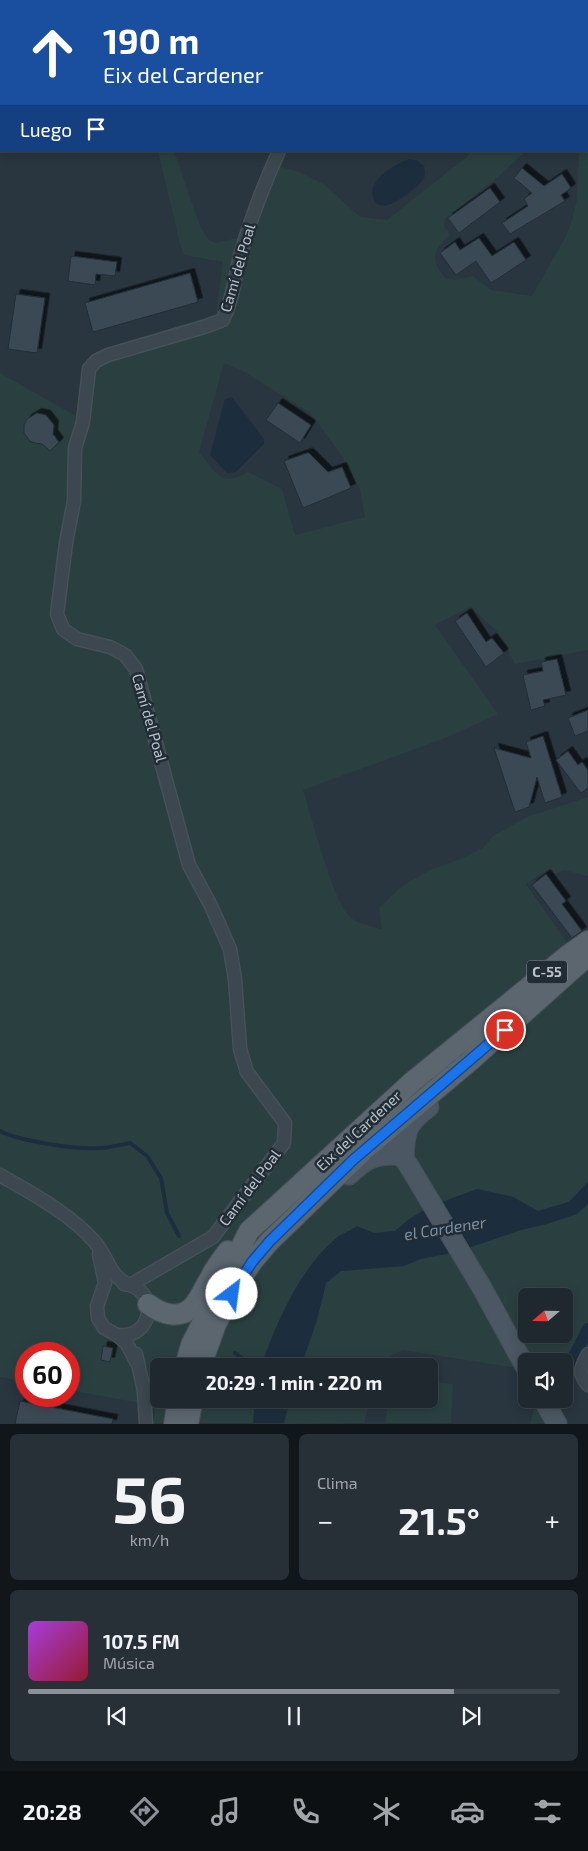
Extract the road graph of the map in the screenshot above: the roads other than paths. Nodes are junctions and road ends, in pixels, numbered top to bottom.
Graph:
1 (279, 152) edge
2 (588, 942) edge
3 (588, 955) edge
4 (508, 1005) junction
5 (470, 1061) junction
6 (386, 1133) junction
7 (404, 1157) junction
8 (0, 1176) edge
9 (317, 1196) junction
10 (285, 1199) junction
11 (249, 1231) junction
12 (94, 1241) junction
13 (159, 1268) junction
14 (128, 1284) junction
15 (102, 1294) junction
16 (146, 1299) junction
17 (136, 1332) junction
18 (117, 1335) junction
19 (518, 1353) edge
20 (588, 1354) edge
21 (188, 1358) edge
22 (204, 1358) edge
23 (137, 1363) junction
24 (588, 1386) edge
25 (177, 1408) edge
26 (191, 1408) edge
27 (548, 1408) edge
28 (556, 1422) edge
29 (146, 1424) edge
30 (174, 1424) edge
31 (188, 1424) edge

1 - 13 street, Camí del Poal
2 - 4 main road, Eix del Cardener / C-55
3 - 5 main road, C-55
4 - 6 street
4 - 10 main road, Eix del Cardener / C-55
5 - 6 main road, C-55
5 - 7 street
6 - 7 street
6 - 9 main road, C-55
6 - 10 street
7 - 9 street
7 - 19 street
8 - 12 street
9 - 22 main road, C-55
10 - 11 main road, Eix del Cardener / C-55
11 - 16 main road
11 - 21 main road, Eix del Cardener / C-55
12 - 14 street
12 - 15 street
13 - 14 street
13 - 16 street
14 - 15 street
14 - 16 street
15 - 18 street
16 - 17 street
17 - 18 street
17 - 23 street
18 - 23 street
20 - 24 street
23 - 29 street
25 - 30 main road
26 - 31 main road
27 - 28 street

